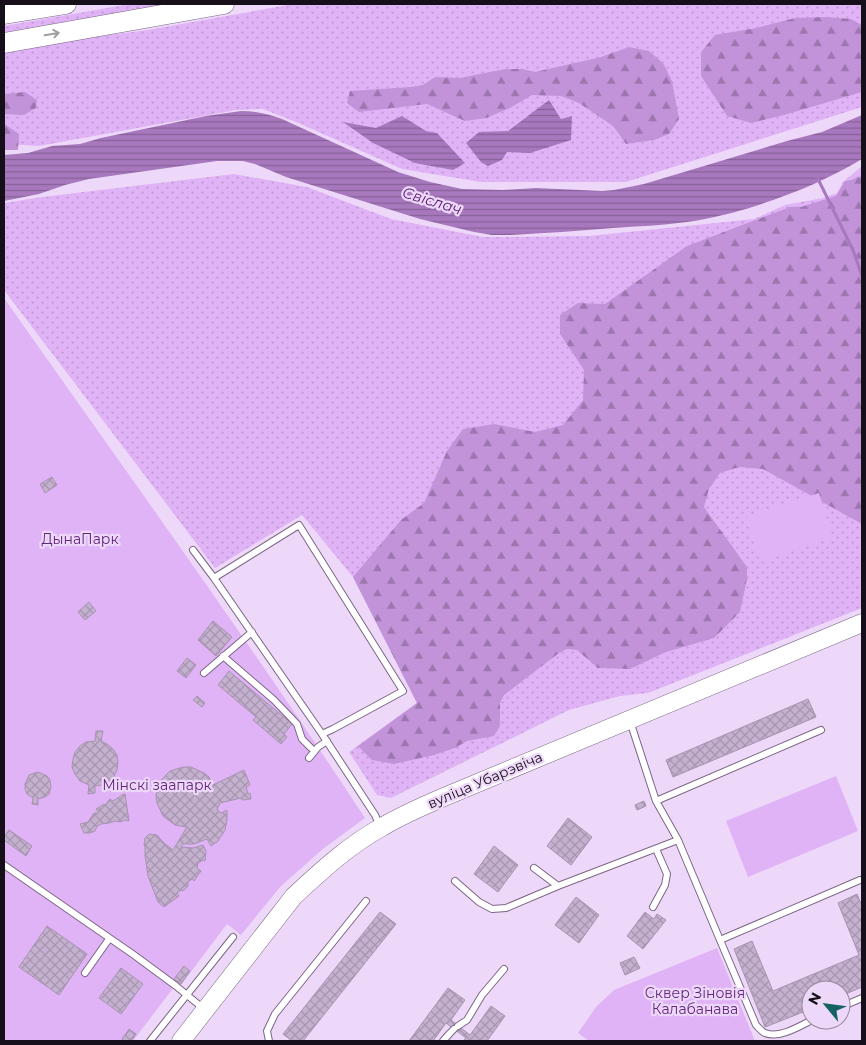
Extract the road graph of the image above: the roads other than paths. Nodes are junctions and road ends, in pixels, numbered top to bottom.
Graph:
1 (66, 4) edge
2 (224, 4) edge
3 (4, 13) edge
4 (4, 43) edge
5 (193, 550) dead end
6 (214, 578) junction
7 (862, 623) edge
8 (252, 632) junction
9 (223, 656) junction
10 (204, 673) dead end
11 (629, 720) junction
12 (821, 730) dead end
13 (322, 734) junction
14 (326, 741) junction
15 (311, 748) dead end
16 (309, 758) dead end
17 (656, 801) junction
18 (381, 827) junction
19 (678, 840) junction
20 (656, 849) junction
21 (4, 866) edge
22 (534, 868) dead end
23 (860, 880) dead end
24 (455, 881) dead end
25 (558, 886) junction
26 (366, 901) dead end
27 (653, 907) dead end
28 (233, 937) dead end
29 (109, 939) junction
30 (720, 940) junction
31 (504, 969) dead end
32 (84, 972) dead end
33 (188, 995) junction
34 (205, 1010) junction
35 (801, 1025) edge
36 (150, 1041) edge
37 (181, 1041) edge
38 (269, 1041) edge
39 (443, 1041) edge

1 - 3 main road
4 -> 2 main road
5 - 6 lane
6 - 8 lane
6 - 13 lane
7 - 11 main road, вуліца Убарэвіча
8 - 9 lane
8 - 13 lane
9 - 10 lane
9 - 15 lane
11 - 17 lane
11 - 18 main road, вуліца Убарэвіча
12 - 17 lane
13 - 14 lane
14 - 16 lane
14 - 18 lane
17 - 19 lane
18 - 34 main road, вуліца Убарэвіча
19 - 20 lane
19 - 30 lane
20 - 25 lane
20 - 27 lane
21 - 29 lane
22 - 25 lane
23 - 30 lane
24 - 25 lane
26 - 38 lane
28 - 33 lane
29 - 32 lane
29 - 33 lane
30 - 35 lane
31 - 39 lane
33 - 34 lane
33 - 36 lane
34 - 37 main road, вуліца Убарэвіча

